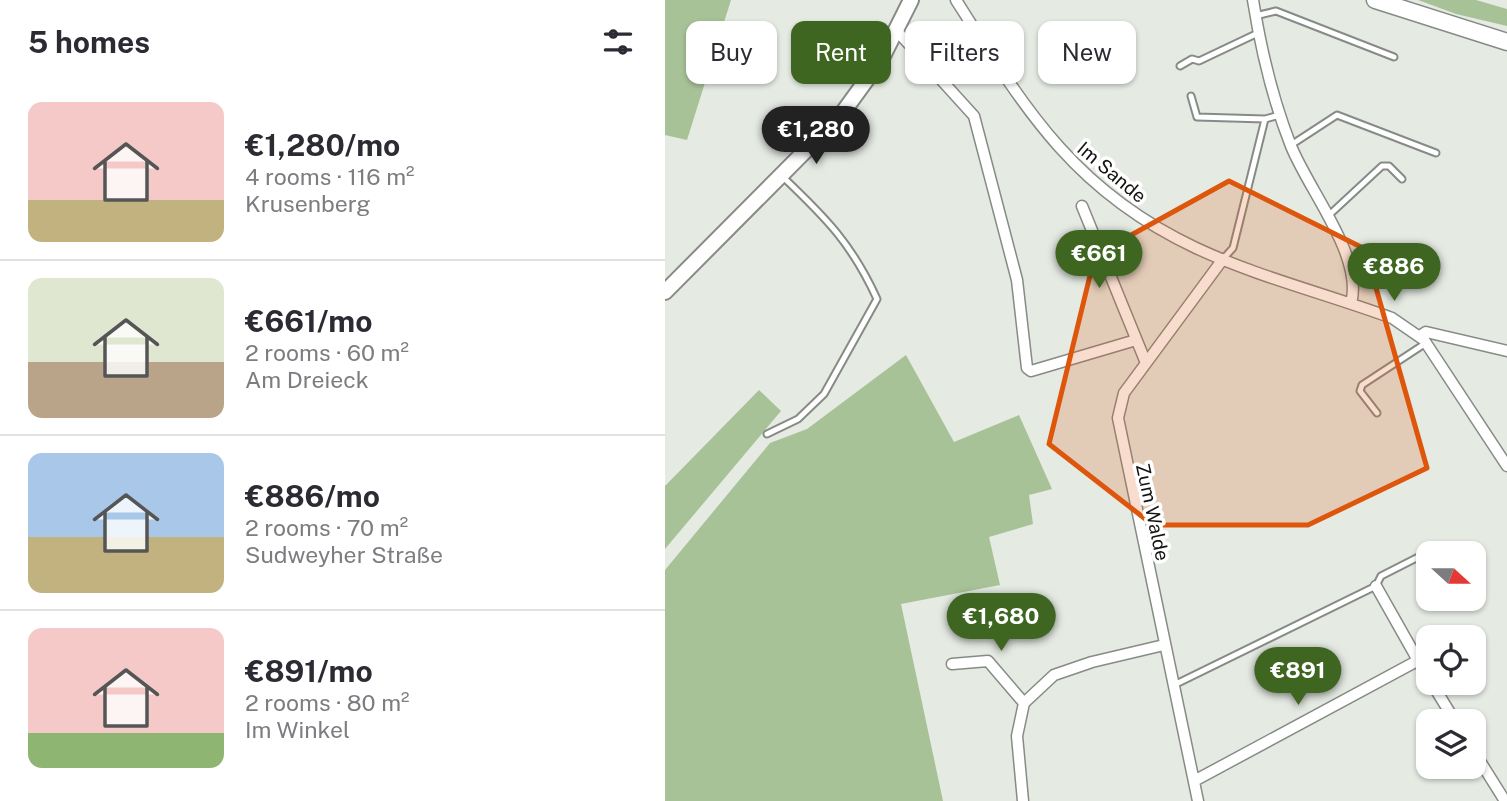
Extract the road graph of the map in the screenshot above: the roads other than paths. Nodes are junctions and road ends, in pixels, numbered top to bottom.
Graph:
1 (911, 0) edge
2 (956, 0) edge
3 (1253, 0) edge
4 (1375, 0) edge
5 (1255, 16) junction
6 (896, 30) junction
7 (1258, 33) junction
8 (1507, 42) edge
9 (1394, 57) dead end
10 (1180, 66) dead end
11 (1191, 96) dead end
12 (1281, 115) junction
13 (1265, 119) junction
14 (1291, 145) junction
15 (1436, 153) dead end
16 (782, 176) junction
17 (1402, 179) dead end
18 (1081, 206) dead end
19 (1327, 217) junction
20 (1223, 259) junction
21 (665, 292) edge
22 (1352, 303) junction
23 (1136, 340) junction
24 (1423, 340) junction
25 (1505, 347) edge
26 (1146, 363) junction
27 (1377, 413) dead end
28 (767, 434) dead end
29 (1507, 466) edge
30 (1416, 558) edge
31 (1376, 586) junction
32 (1164, 645) junction
33 (1416, 659) edge
34 (1416, 662) edge
35 (952, 664) dead end
36 (1174, 685) junction
37 (1024, 703) junction
38 (1486, 770) edge
39 (1194, 781) junction
40 (1023, 801) edge
41 (1198, 801) edge
42 (1506, 801) edge

1 - 6 street
2 - 20 street, Im Sande
3 - 5 street
4 - 8 main road
5 - 7 street
5 - 9 lane
6 - 16 street
6 - 23 street
7 - 10 lane
7 - 12 street
11 - 13 lane
12 - 13 lane
12 - 14 street
13 - 20 lane
14 - 15 lane
14 - 19 street
16 - 21 street
16 - 28 lane
17 - 19 lane
18 - 23 street
19 - 22 street
20 - 22 street, Im Sande
20 - 26 street, Zum Walde
22 - 24 street, Im Sande
23 - 26 street
24 - 25 street
24 - 27 lane
24 - 29 street
26 - 32 street, Zum Walde
30 - 31 lane
31 - 33 street
31 - 36 lane
32 - 36 street, Zum Walde
32 - 37 street
34 - 39 street
35 - 37 street
36 - 39 street, Zum Walde
37 - 40 street
38 - 42 street
39 - 41 street, Zum Walde

